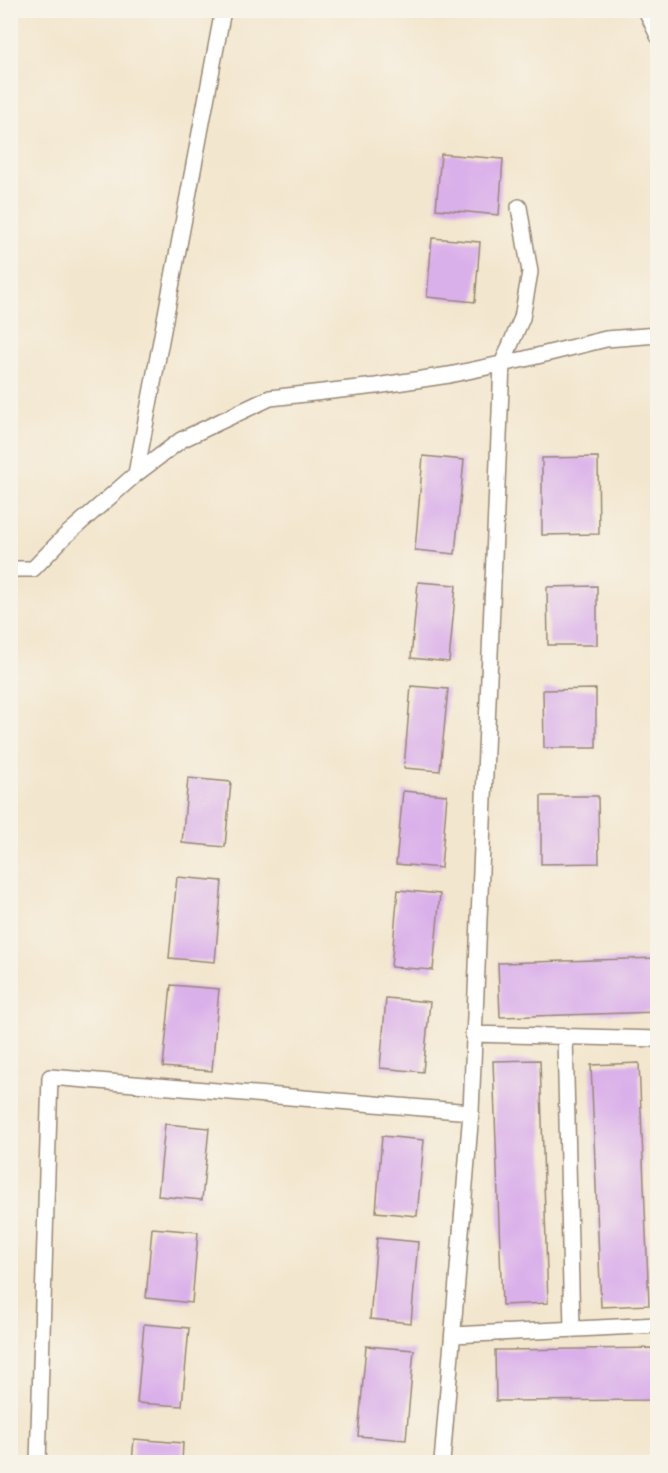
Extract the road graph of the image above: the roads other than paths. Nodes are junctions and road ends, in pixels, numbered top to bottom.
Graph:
1 (223, 10) edge
2 (646, 10) edge
3 (657, 36) edge
4 (519, 207) dead end
5 (657, 335) edge
6 (502, 364) junction
7 (136, 474) junction
8 (10, 569) edge
9 (473, 1034) junction
10 (565, 1036) junction
11 (657, 1039) edge
12 (471, 1112) junction
13 (657, 1325) edge
14 (572, 1329) junction
15 (453, 1335) junction
16 (38, 1462) edge
17 (442, 1462) edge

1 - 7 lane
2 - 3 lane
4 - 6 lane
5 - 6 lane
6 - 7 lane
6 - 9 lane
7 - 8 lane
9 - 10 lane
9 - 12 lane
10 - 11 lane
10 - 14 lane
12 - 15 lane
12 - 16 lane
13 - 14 lane
14 - 15 lane
15 - 17 lane

